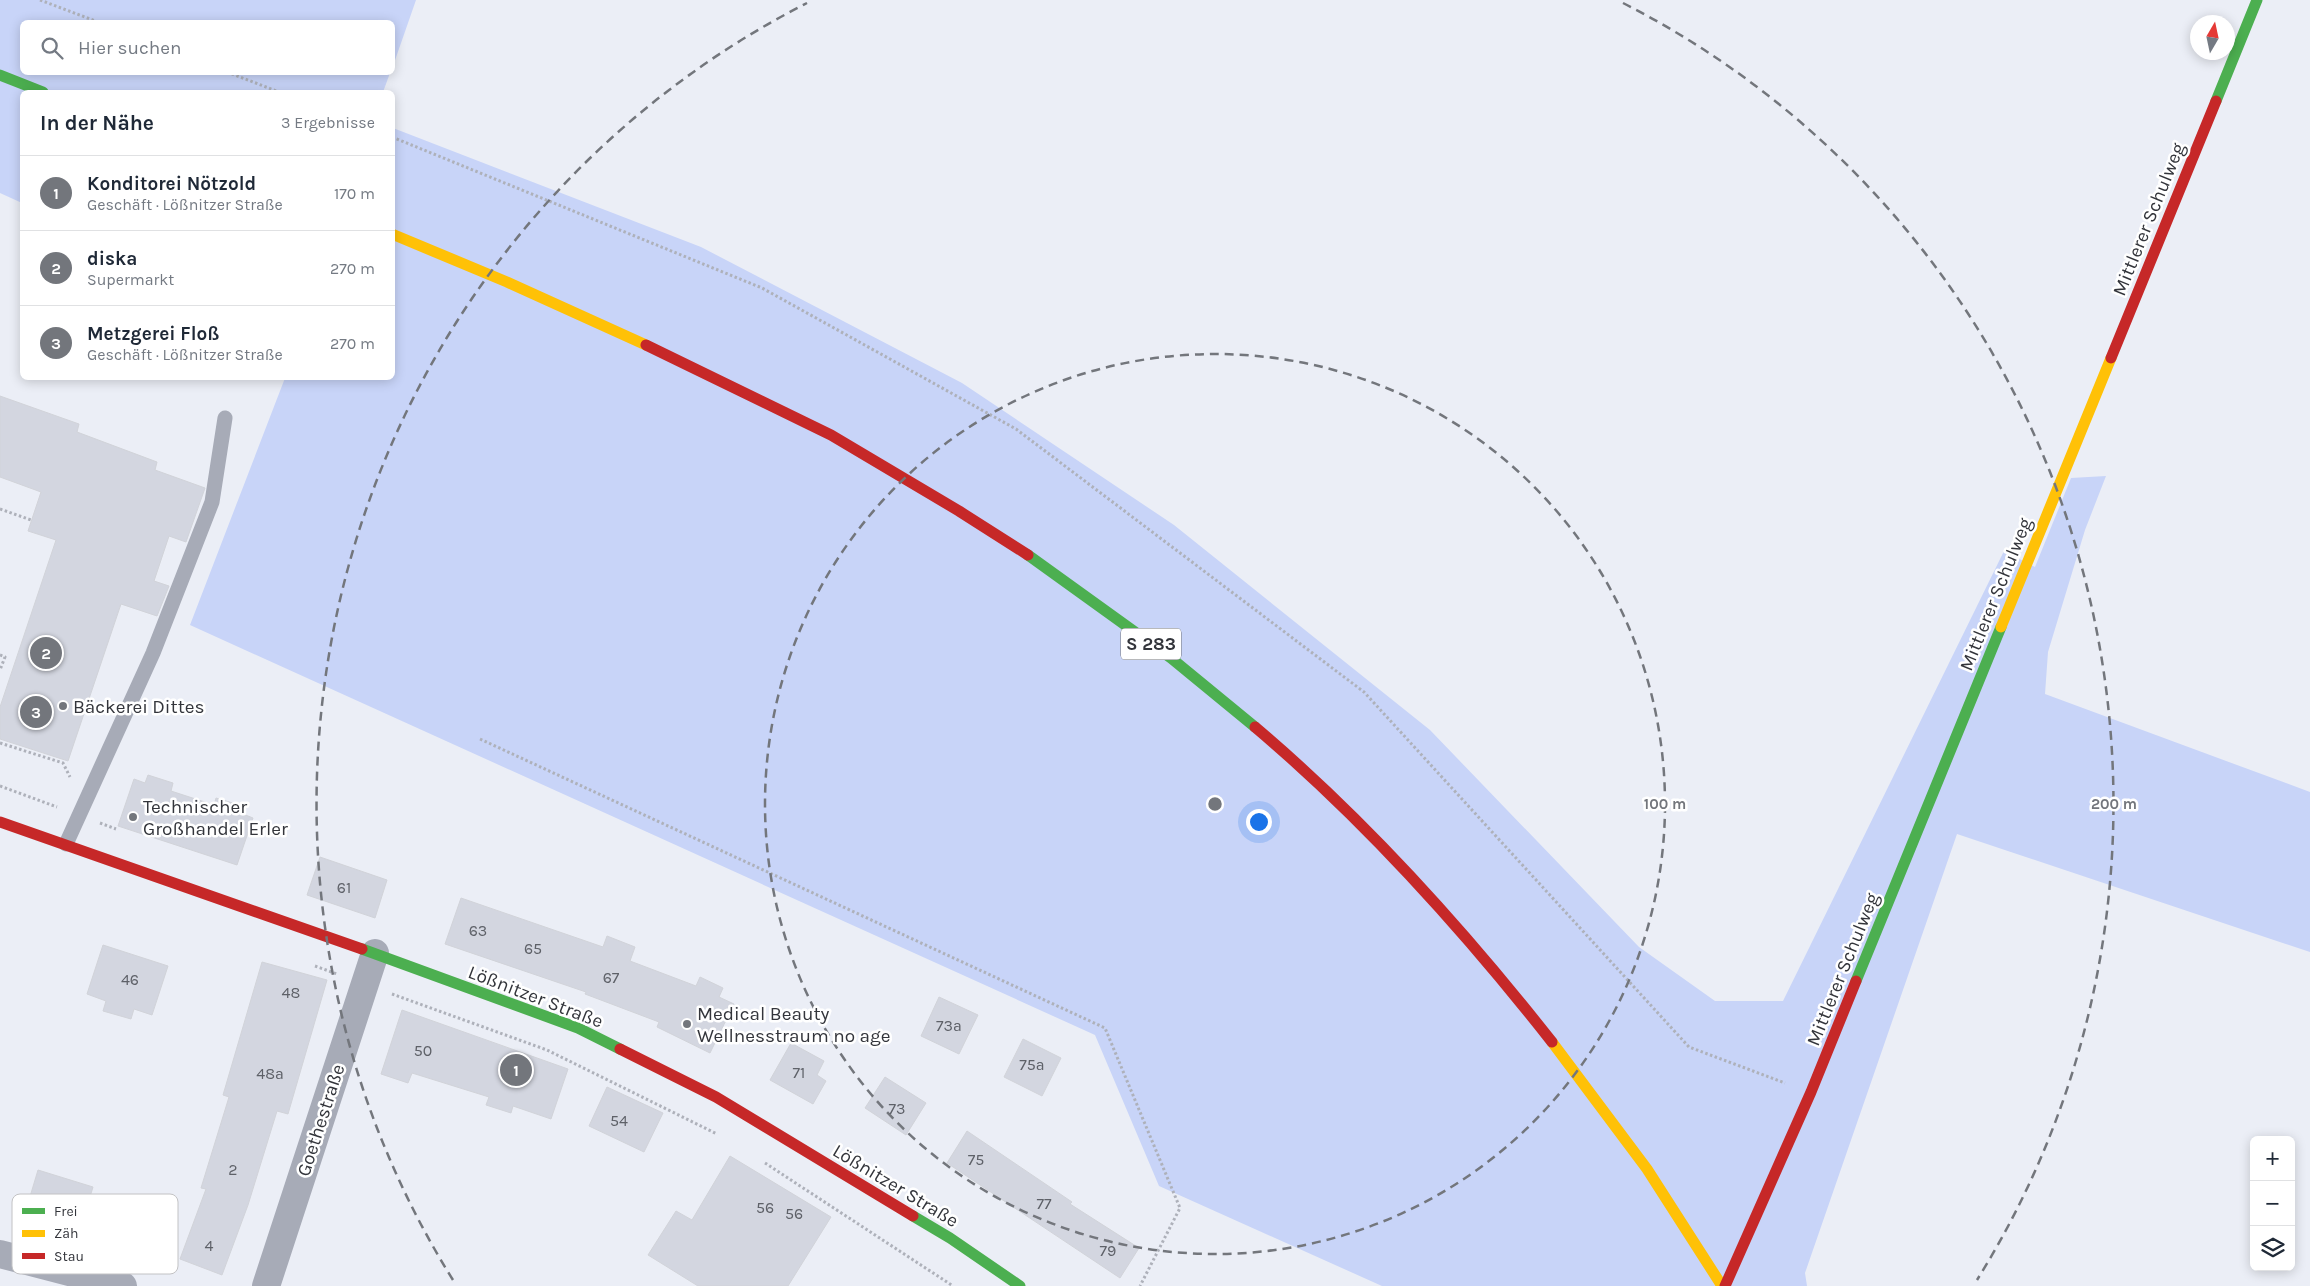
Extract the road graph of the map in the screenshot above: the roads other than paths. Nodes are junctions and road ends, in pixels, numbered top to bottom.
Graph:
1 (2257, 0) edge
2 (0, 75) edge
3 (39, 90) edge
4 (395, 235) edge
5 (225, 418) dead end
6 (0, 822) edge
7 (66, 844) junction
8 (375, 953) junction
9 (78, 1274) edge
10 (124, 1286) edge
11 (266, 1286) edge
12 (1020, 1286) edge
13 (1723, 1286) edge

1 - 13 street, Mittlerer Schulweg
2 - 3 street
4 - 13 street, S 283
5 - 7 lane
6 - 7 street, Lößnitzer Straße
7 - 8 street, Lößnitzer Straße
8 - 11 street, Goethestraße
8 - 12 street, Lößnitzer Straße
9 - 10 street

